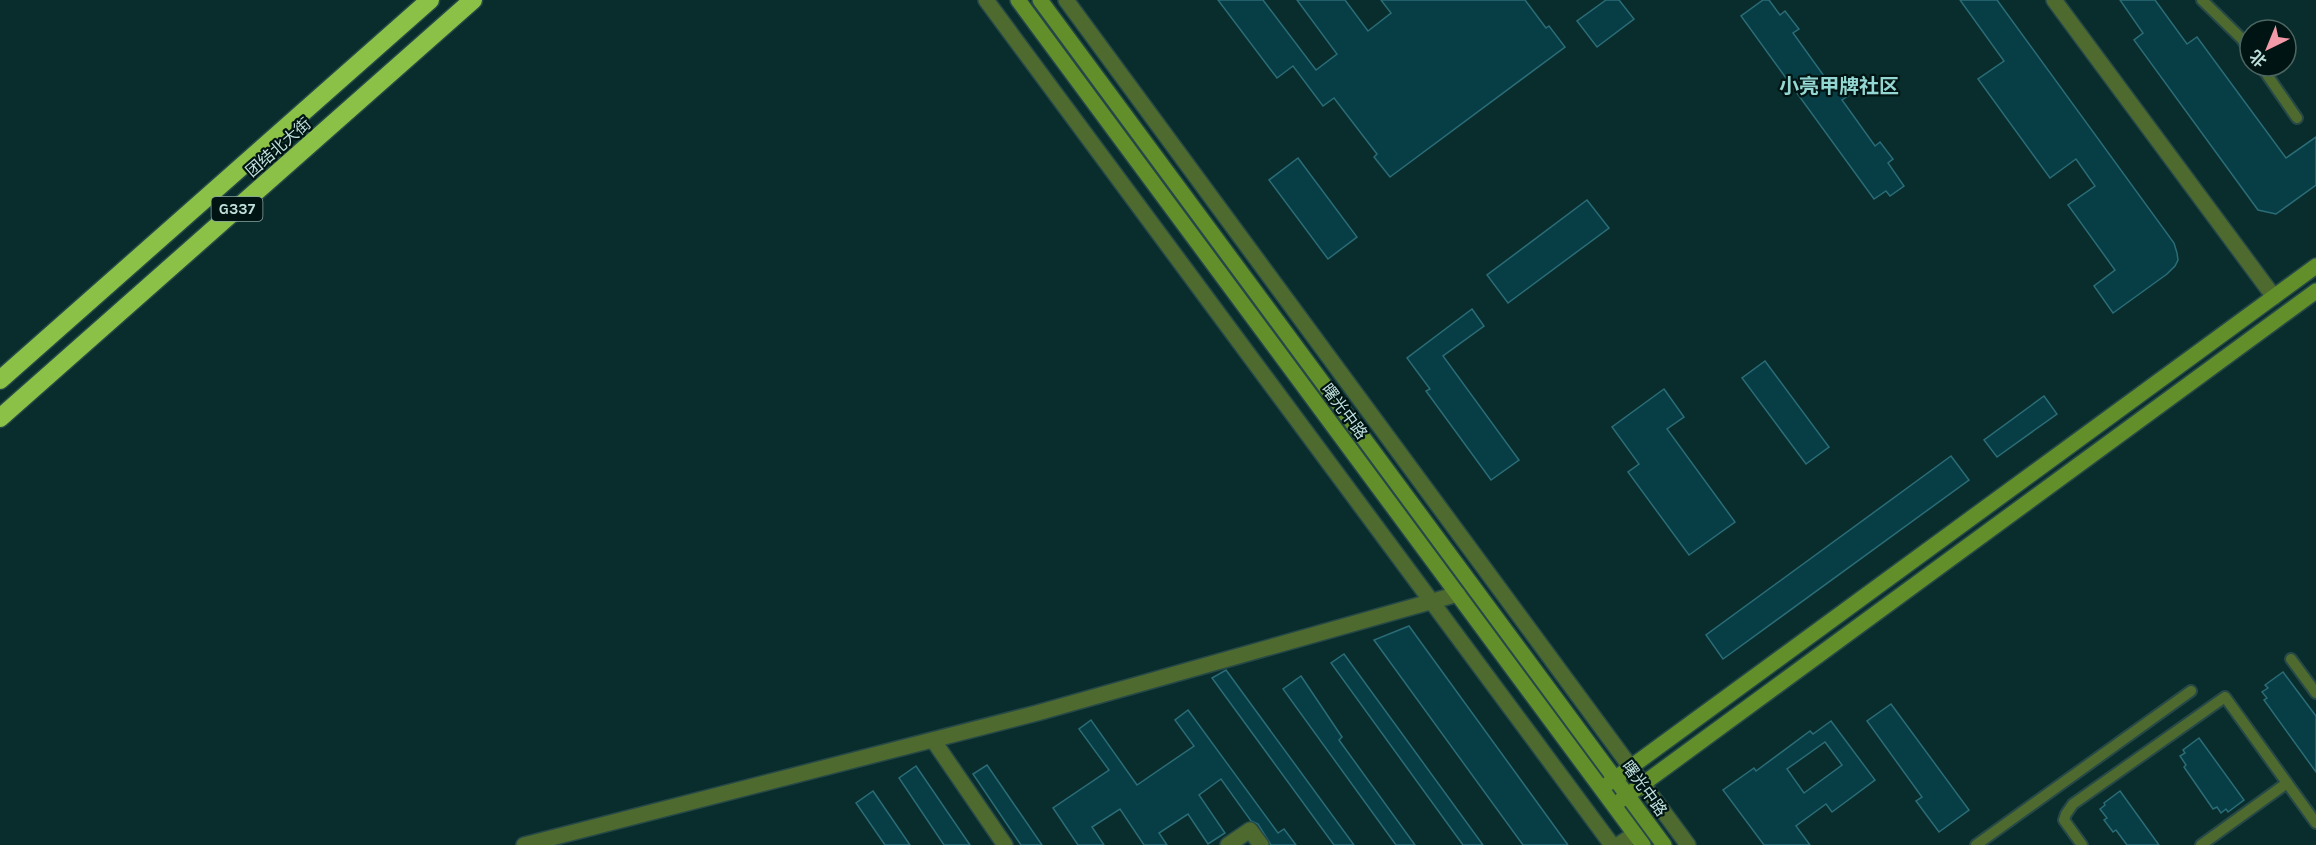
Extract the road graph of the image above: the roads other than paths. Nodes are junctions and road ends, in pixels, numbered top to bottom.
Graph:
1 (430, 0) edge
2 (473, 0) edge
3 (986, 0) edge
4 (1018, 0) edge
5 (1040, 0) edge
6 (1066, 0) edge
7 (2054, 0) edge
8 (2202, 0) edge
9 (2238, 35) edge
10 (2269, 78) edge
11 (2297, 117) dead end
12 (2316, 266) edge
13 (2316, 291) edge
14 (2274, 297) junction
15 (0, 380) edge
16 (0, 418) edge
17 (1458, 594) junction
18 (1432, 602) junction
19 (2291, 659) dead end
20 (2192, 691) dead end
21 (2316, 693) edge
22 (933, 740) junction
23 (1631, 767) junction
24 (1616, 779) junction
25 (1643, 783) junction
26 (2287, 783) junction
27 (1601, 789) junction
28 (1628, 795) junction
29 (1613, 805) junction
30 (2316, 823) edge
31 (1639, 839) edge
32 (524, 845) edge
33 (1005, 845) edge
34 (1228, 845) edge
35 (1261, 845) edge
36 (1612, 845) edge
37 (1618, 845) edge
38 (1664, 845) edge
39 (1688, 845) edge
40 (1976, 845) edge
41 (2082, 845) edge
42 (2201, 845) edge

1 - 15 highway, 团结北大街 / G337
2 - 16 highway, 团结北大街 / G337
3 - 18 street
4 - 17 main road, 曙光中路
5 - 24 main road, 曙光中路
6 - 23 street
7 - 14 street
8 - 9 lane
10 - 11 lane
12 - 14 main road
13 - 25 main road
14 - 23 main road
17 - 18 street
17 - 27 main road, 曙光中路
18 - 22 street
18 - 36 street
19 - 21 lane
20 - 40 lane
22 - 32 street
22 - 33 street
23 - 24 main road
23 - 25 street
24 - 27 main road
24 - 28 main road, 曙光中路
25 - 28 main road
25 - 39 street
26 - 30 lane
26 - 41 lane
26 - 42 lane
27 - 29 main road, 曙光中路
28 - 29 main road
28 - 38 main road, 曙光中路
29 - 31 main road, 曙光中路
31 - 37 street
34 - 35 street

